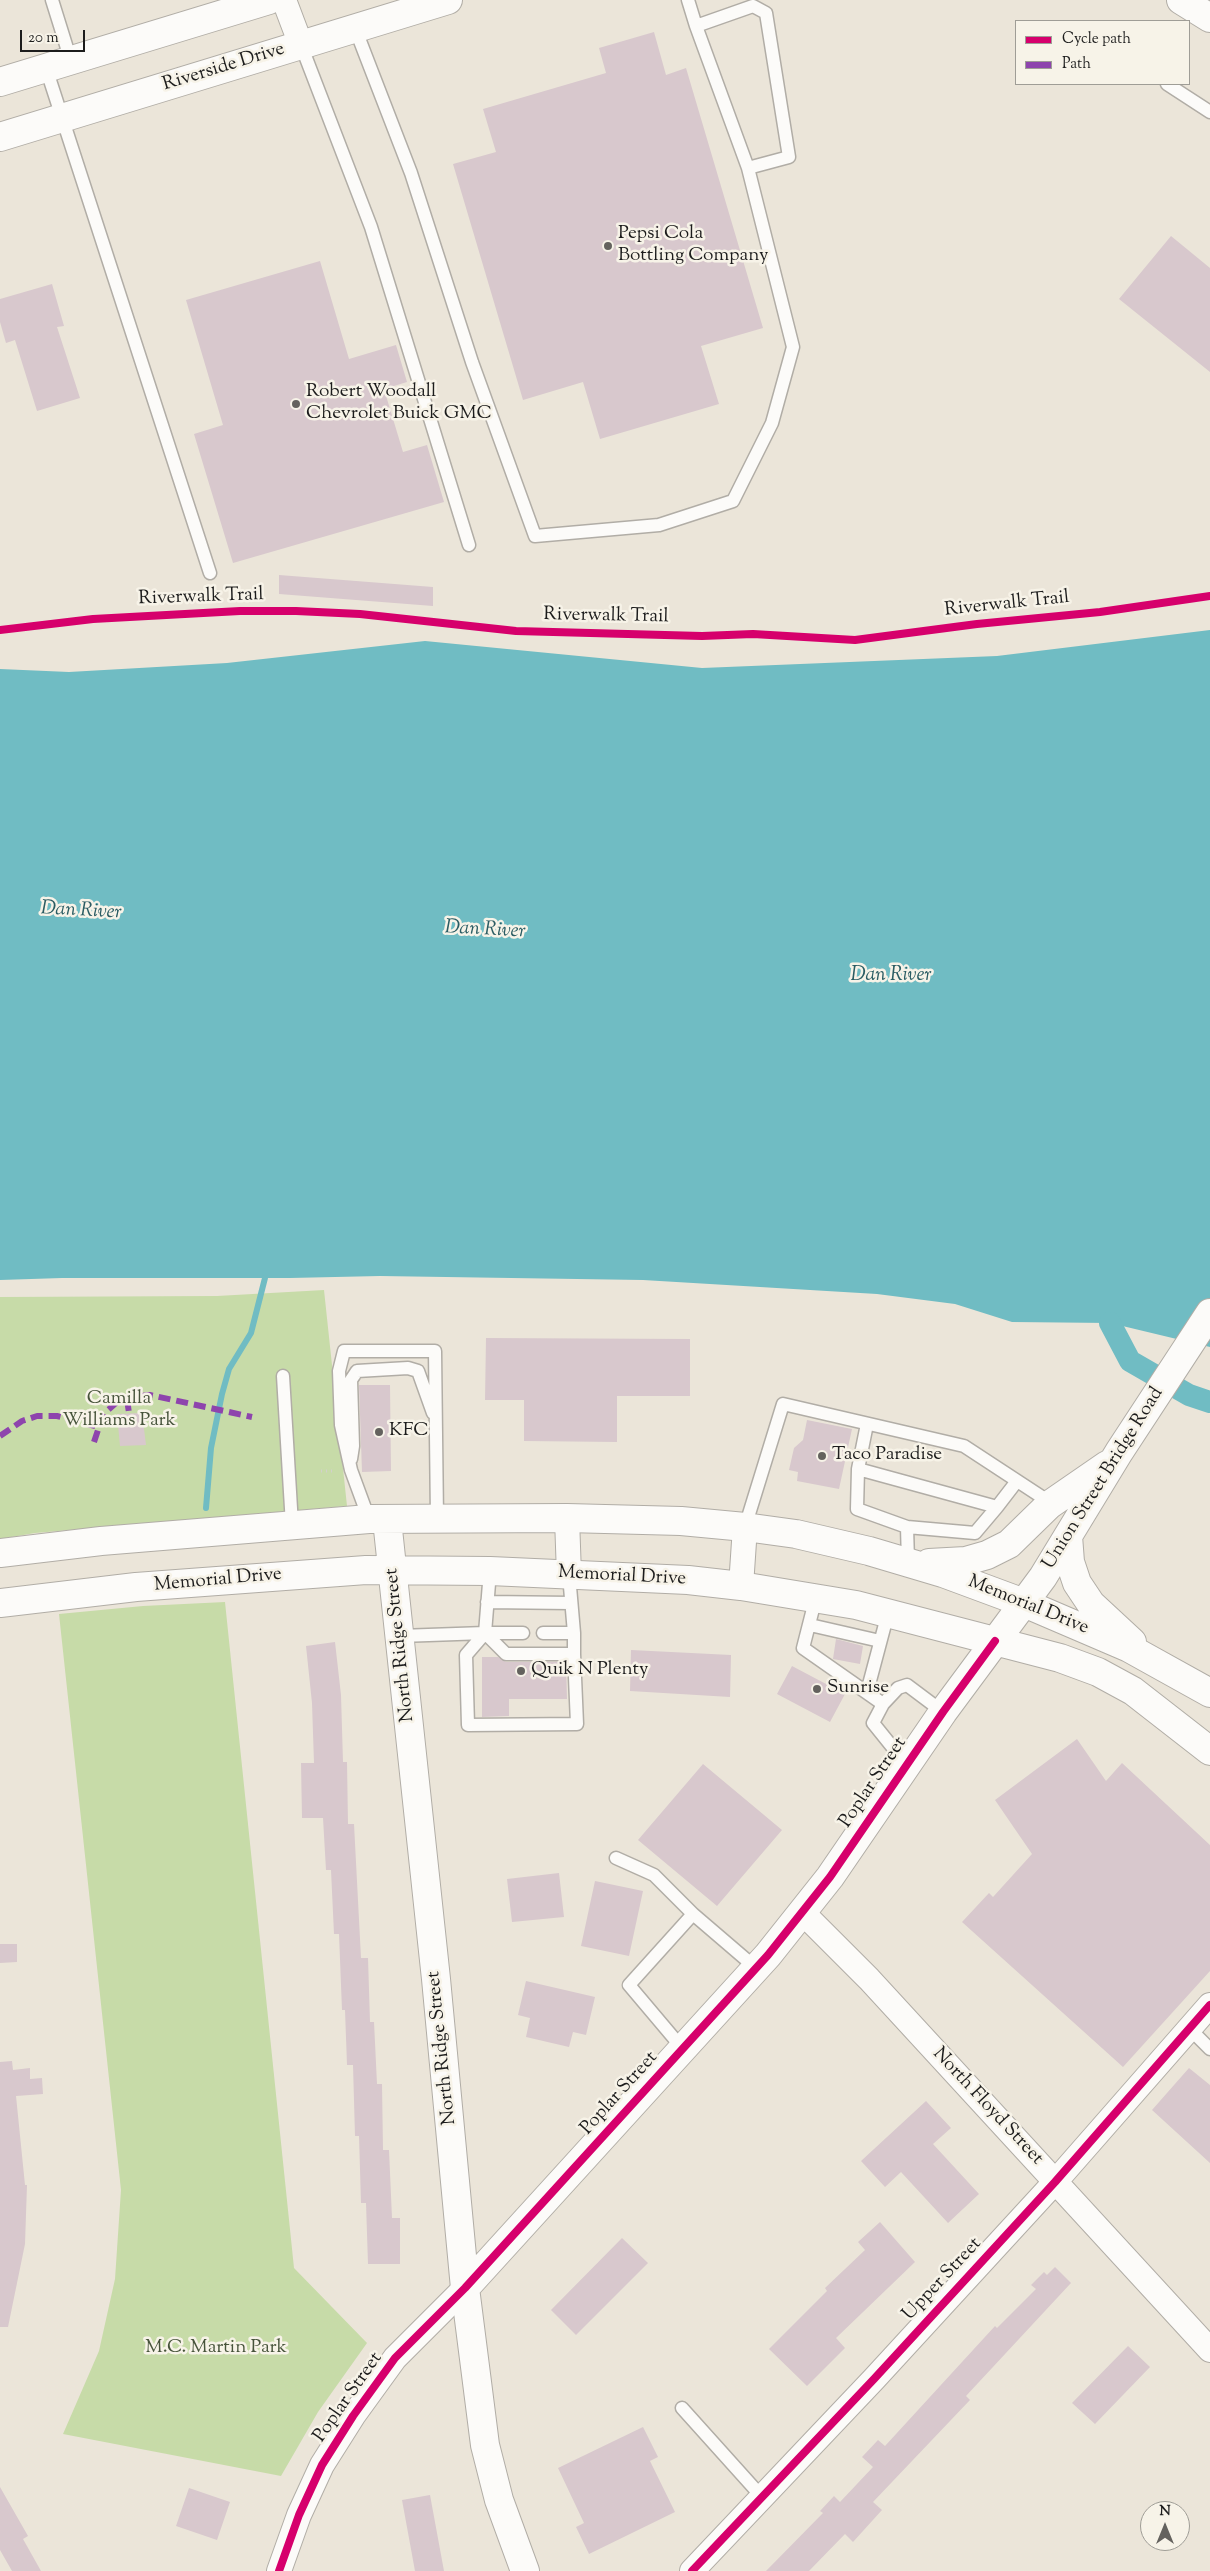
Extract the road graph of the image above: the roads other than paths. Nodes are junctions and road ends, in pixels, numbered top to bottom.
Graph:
1 (52, 0) edge
2 (269, 0) edge
3 (284, 0) edge
4 (448, 0) edge
5 (688, 0) edge
6 (1181, 0) edge
7 (1210, 18) edge
8 (696, 26) junction
9 (355, 28) junction
10 (301, 45) junction
11 (58, 65) junction
12 (0, 82) edge
13 (1169, 85) edge
14 (1210, 112) edge
15 (62, 118) junction
16 (0, 137) edge
17 (748, 168) junction
18 (469, 545) dead end
19 (210, 574) dead end
20 (1210, 1313) edge
21 (283, 1376) dead end
22 (436, 1420) junction
23 (866, 1424) junction
24 (1117, 1456) junction
25 (350, 1465) junction
26 (858, 1469) junction
27 (1016, 1481) junction
28 (1051, 1503) junction
29 (997, 1507) junction
30 (567, 1518) junction
31 (378, 1519) junction
32 (437, 1519) junction
33 (292, 1525) junction
34 (745, 1527) junction
35 (907, 1527) junction
36 (1068, 1536) junction
37 (0, 1553) edge
38 (912, 1563) junction
39 (393, 1570) junction
40 (490, 1571) junction
41 (569, 1575) junction
42 (741, 1586) junction
43 (816, 1597) junction
44 (487, 1602) junction
45 (0, 1603) edge
46 (571, 1603) junction
47 (1024, 1603) junction
48 (888, 1613) junction
49 (810, 1625) junction
50 (484, 1633) junction
51 (523, 1633) dead end
52 (543, 1633) dead end
53 (574, 1633) junction
54 (400, 1636) junction
55 (880, 1641) junction
56 (995, 1641) junction
57 (574, 1654) junction
58 (1152, 1660) junction
59 (866, 1692) junction
60 (1210, 1693) edge
61 (883, 1704) junction
62 (943, 1712) junction
63 (1210, 1750) edge
64 (906, 1764) junction
65 (616, 1858) dead end
66 (802, 1912) junction
67 (693, 1914) junction
68 (756, 1968) junction
69 (1210, 2005) edge
70 (1189, 2028) junction
71 (683, 2049) junction
72 (1210, 2049) edge
73 (1055, 2182) junction
74 (465, 2288) junction
75 (1210, 2350) edge
76 (682, 2408) dead end
77 (762, 2497) junction
78 (279, 2571) edge
79 (525, 2571) edge
80 (692, 2571) edge

1 - 11 lane
2 - 11 main road
3 - 10 street
4 - 9 main road, Riverside Drive
5 - 8 lane
6 - 7 main road
8 - 17 lane
8 - 17 lane
9 - 10 main road, Riverside Drive
9 - 17 lane
10 - 15 main road, Riverside Drive
10 - 18 lane
11 - 12 main road
11 - 15 lane
13 - 14 lane
15 - 16 main road, Riverside Drive
15 - 19 lane
20 - 24 main road, Union Street Bridge Road
21 - 33 lane
22 - 25 lane
22 - 25 lane
22 - 32 lane
23 - 26 lane
23 - 27 lane
23 - 34 lane
24 - 28 main road
24 - 36 main road, Union Street Bridge Road
25 - 31 lane
26 - 29 lane
26 - 35 lane
27 - 28 lane
27 - 29 lane
28 - 38 main road
29 - 35 lane
30 - 32 main road, Memorial Drive
30 - 34 main road, Memorial Drive
30 - 41 street
31 - 32 main road, Memorial Drive
31 - 33 main road, Memorial Drive
31 - 39 main road, North Ridge Street
33 - 37 main road, Memorial Drive
34 - 38 main road, Memorial Drive
34 - 42 street
35 - 38 lane
36 - 47 main road, Union Street Bridge Road
36 - 58 main road
38 - 47 main road, Memorial Drive
39 - 40 main road, Memorial Drive
39 - 45 main road, Memorial Drive
39 - 54 main road, North Ridge Street
40 - 41 main road, Memorial Drive
40 - 44 lane
41 - 42 main road, Memorial Drive
41 - 46 lane
42 - 43 main road, Memorial Drive
43 - 48 main road, Memorial Drive
43 - 49 lane
44 - 46 lane
44 - 50 lane
46 - 53 lane
47 - 56 main road, Union Street Bridge Road
47 - 58 main road, Memorial Drive
48 - 55 lane
48 - 56 main road, Memorial Drive
49 - 55 lane
49 - 59 lane
50 - 51 lane
50 - 54 lane
50 - 57 lane
50 - 57 lane
52 - 53 lane
53 - 57 lane
54 - 74 main road, North Ridge Street
55 - 59 lane
56 - 62 main road, Poplar Street
56 - 63 main road, Memorial Drive
58 - 60 main road, Memorial Drive
59 - 61 lane
61 - 62 lane
61 - 64 lane
62 - 64 main road, Poplar Street
64 - 66 main road, Poplar Street
65 - 67 lane
66 - 68 main road, Poplar Street
66 - 73 street, North Floyd Street
67 - 68 lane
67 - 71 lane
68 - 71 main road, Poplar Street
69 - 70 street, Upper Street
70 - 72 lane
70 - 73 street, Upper Street
71 - 74 main road, Poplar Street
73 - 75 street, North Floyd Street
73 - 77 street, Upper Street
74 - 78 street, Poplar Street
74 - 79 main road, North Ridge Street
76 - 77 lane
77 - 80 street, Upper Street

